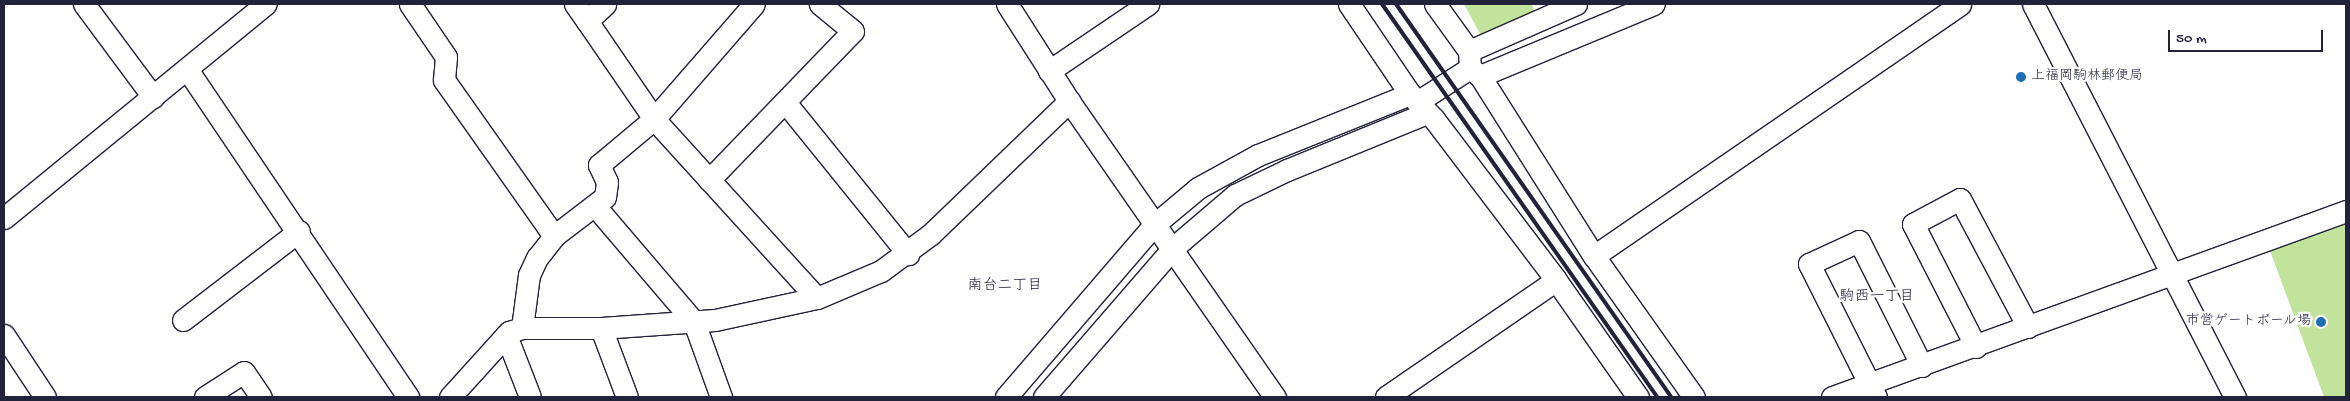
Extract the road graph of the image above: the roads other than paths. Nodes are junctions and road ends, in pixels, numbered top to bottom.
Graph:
1 (84, 4) edge
2 (265, 4) edge
3 (410, 4) edge
4 (605, 4) edge
5 (754, 4) edge
6 (820, 4) edge
7 (1007, 4) edge
8 (1148, 4) edge
9 (1349, 4) edge
10 (1435, 4) edge
11 (1576, 4) edge
12 (1654, 4) edge
13 (1960, 4) edge
14 (2033, 4) edge
15 (581, 12) edge
16 (1473, 65) junction
17 (187, 69) junction
18 (1049, 71) junction
19 (153, 97) junction
20 (1069, 101) junction
21 (785, 102) junction
22 (1418, 103) junction
23 (654, 119) junction
24 (709, 180) junction
25 (595, 206) junction
26 (2346, 211) edge
27 (4, 218) edge
28 (1155, 224) junction
29 (299, 230) junction
30 (554, 236) junction
31 (1173, 248) junction
32 (908, 254) junction
33 (1594, 256) junction
34 (2170, 276) junction
35 (1556, 280) junction
36 (817, 298) junction
37 (183, 320) dead end
38 (694, 322) junction
39 (2028, 327) junction
40 (601, 328) junction
41 (514, 332) junction
42 (4, 335) edge
43 (1976, 347) junction
44 (1922, 366) junction
45 (1872, 390) edge
46 (45, 397) edge
47 (205, 397) edge
48 (261, 397) edge
49 (408, 397) edge
50 (450, 397) edge
51 (530, 397) edge
52 (627, 397) edge
53 (721, 397) edge
54 (1006, 397) edge
55 (1044, 397) edge
56 (1275, 397) edge
57 (1386, 397) edge
58 (1638, 397) edge
59 (1694, 397) edge
60 (1832, 397) edge
61 (2235, 397) edge

1 - 19 street
2 - 17 street
3 - 30 street
4 - 15 street
5 - 23 street
6 - 21 street
7 - 18 street
8 - 18 street
9 - 22 street
10 - 16 street
11 - 16 street
12 - 16 street
13 - 33 street
14 - 34 street
15 - 23 street
16 - 22 street
16 - 33 street
17 - 19 street
17 - 29 street
18 - 20 street
19 - 27 street
20 - 28 street
20 - 32 street
21 - 24 street
21 - 32 street
22 - 28 street
22 - 31 street
22 - 35 street
23 - 24 street
23 - 25 street
24 - 36 street
25 - 30 street
25 - 38 street
26 - 34 street
28 - 31 street
28 - 54 street
29 - 37 street
29 - 49 street
30 - 41 street
31 - 55 street
31 - 56 street
32 - 36 street
33 - 59 street
34 - 39 street
34 - 61 street
35 - 57 street
35 - 58 street
36 - 38 street
38 - 40 street
38 - 53 street
39 - 43 street
39 - 43 street
40 - 41 street
40 - 52 street
41 - 50 street
41 - 51 street
42 - 46 street
43 - 44 street
44 - 45 street
44 - 45 street
45 - 60 street
47 - 48 street

